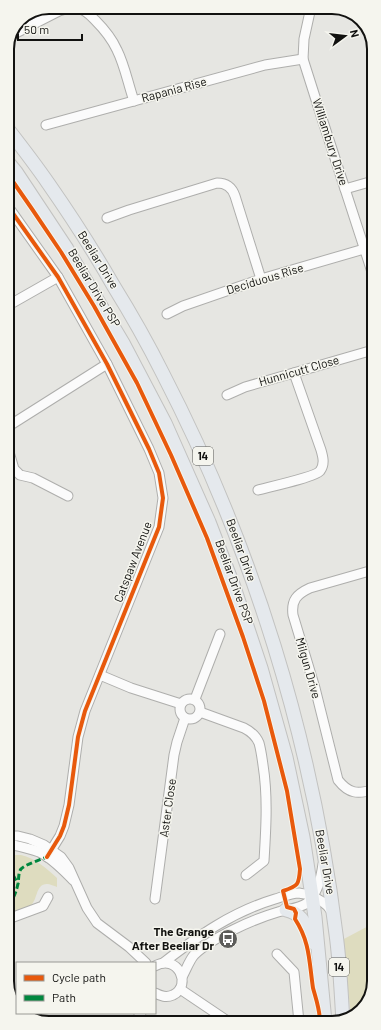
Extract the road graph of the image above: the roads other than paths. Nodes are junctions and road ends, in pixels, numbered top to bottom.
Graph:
1 (53, 14) edge
2 (89, 14) edge
3 (309, 14) edge
4 (19, 31) edge
5 (304, 59) junction
6 (134, 101) junction
7 (46, 125) dead end
8 (14, 137) edge
9 (14, 170) edge
10 (367, 183) edge
11 (345, 189) junction
12 (14, 215) edge
13 (107, 218) dead end
14 (364, 249) junction
15 (367, 258) edge
16 (58, 277) junction
17 (261, 279) junction
18 (14, 303) edge
19 (167, 314) dead end
20 (367, 352) edge
21 (107, 364) junction
22 (294, 373) junction
23 (227, 395) dead end
24 (14, 423) edge
25 (14, 470) edge
26 (258, 490) dead end
27 (68, 496) dead end
28 (367, 572) edge
29 (220, 634) dead end
30 (100, 675) junction
31 (195, 699) junction
32 (181, 704) junction
33 (200, 712) junction
34 (185, 718) junction
35 (367, 792) edge
36 (14, 836) edge
37 (14, 845) edge
38 (50, 853) junction
39 (324, 855) junction
40 (246, 875) dead end
41 (312, 896) junction
42 (48, 898) dead end
43 (155, 899) dead end
44 (286, 910) junction
45 (333, 914) junction
46 (14, 917) edge
47 (318, 950) junction
48 (277, 954) dead end
49 (145, 962) edge
50 (159, 964) edge
51 (182, 976) junction
52 (180, 989) junction
53 (156, 994) edge
54 (343, 1014) edge
55 (219, 1016) edge
56 (298, 1016) edge
57 (324, 1016) edge

1 - 4 street
2 - 6 street
3 - 5 street, Williambury Drive
5 - 6 street, Rapania Rise
5 - 11 street, Williambury Drive
6 - 7 street, Rapania Rise
8 - 39 highway, Beeliar Drive / 14
9 - 41 highway, Beeliar Drive / 14
10 - 11 street
11 - 14 street, Williambury Drive
12 - 16 street, Catspaw Avenue
13 - 17 street
14 - 15 street, Williambury Drive
14 - 17 street, Deciduous Rise
16 - 18 street
16 - 21 street, Catspaw Avenue
17 - 19 street, Deciduous Rise
20 - 22 street, Hunnicutt Close
21 - 24 street
21 - 30 street, Catspaw Avenue
22 - 23 street, Hunnicutt Close
22 - 26 street
25 - 27 street
28 - 35 street, Milgun Drive
29 - 31 street
30 - 32 street
30 - 38 street, Catspaw Avenue
31 - 32 street
31 - 33 street
32 - 34 street
33 - 34 street
33 - 40 street
34 - 43 street, Aster Close
36 - 38 street
37 - 38 street
38 - 49 street
39 - 41 street
39 - 45 highway, Beeliar Drive / 14
41 - 44 street
41 - 45 street
41 - 47 highway, Beeliar Drive / 14
41 - 50 street
42 - 46 street
44 - 47 highway
44 - 51 street
45 - 54 highway, Beeliar Drive / 14
47 - 57 highway, Beeliar Drive / 14
48 - 56 street
50 - 51 street
51 - 52 street
52 - 53 street
52 - 55 street

